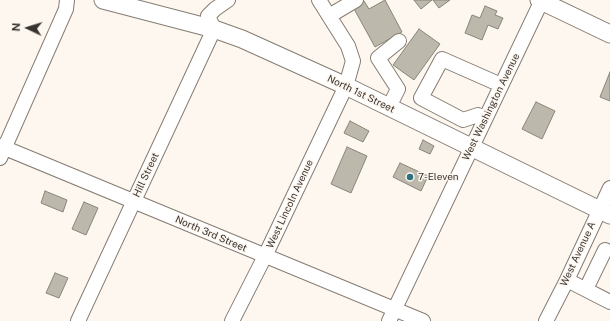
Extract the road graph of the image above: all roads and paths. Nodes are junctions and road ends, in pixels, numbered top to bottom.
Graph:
1 (67, 0) edge
2 (103, 0) edge
3 (228, 0) edge
4 (319, 0) edge
5 (356, 0) edge
6 (541, 0) edge
7 (329, 16) junction
8 (214, 29) junction
9 (610, 34) edge
10 (399, 41) dead end
11 (498, 83) junction
12 (346, 86) junction
13 (434, 105) junction
14 (389, 107) junction
15 (482, 116) junction
16 (424, 125) junction
17 (471, 148) junction
18 (1, 150) edge
19 (610, 188) edge
20 (133, 202) junction
21 (605, 213) edge
22 (585, 241) junction
23 (608, 252) edge
24 (265, 256) junction
25 (567, 280) junction
26 (586, 289) junction
27 (610, 302) edge
28 (392, 315) edge
29 (78, 321) edge
30 (232, 321) edge
31 (423, 321) edge
32 (546, 321) edge

1 - 18 street
2 - 8 main road, North 1st Street
3 - 8 street
4 - 7 street, West Lincoln Avenue
5 - 7 street
6 - 9 main road
6 - 11 street, West Washington Avenue
7 - 12 street, West Lincoln Avenue
8 - 12 main road, North 1st Street
8 - 20 street, Hill Street
10 - 14 street
11 - 13 street
11 - 15 street, West Washington Avenue
12 - 14 main road, North 1st Street
12 - 24 street, West Lincoln Avenue
13 - 15 street
13 - 16 street
14 - 16 main road, North 1st Street
15 - 17 street, West Washington Avenue
16 - 17 main road, North 1st Street
17 - 21 main road, North 1st Street
17 - 28 street, West Washington Avenue
18 - 20 street, North 3rd Street
19 - 21 street, West Avenue A
20 - 24 street, North 3rd Street
20 - 29 street, Hill Street
21 - 22 street, West Avenue A
22 - 23 street
22 - 25 street, West Avenue A
23 - 26 street
24 - 28 street, North 3rd Street
24 - 30 street, West Lincoln Avenue
25 - 26 street
25 - 32 street, West Avenue A
26 - 27 street
28 - 31 street, North 3rd Street

